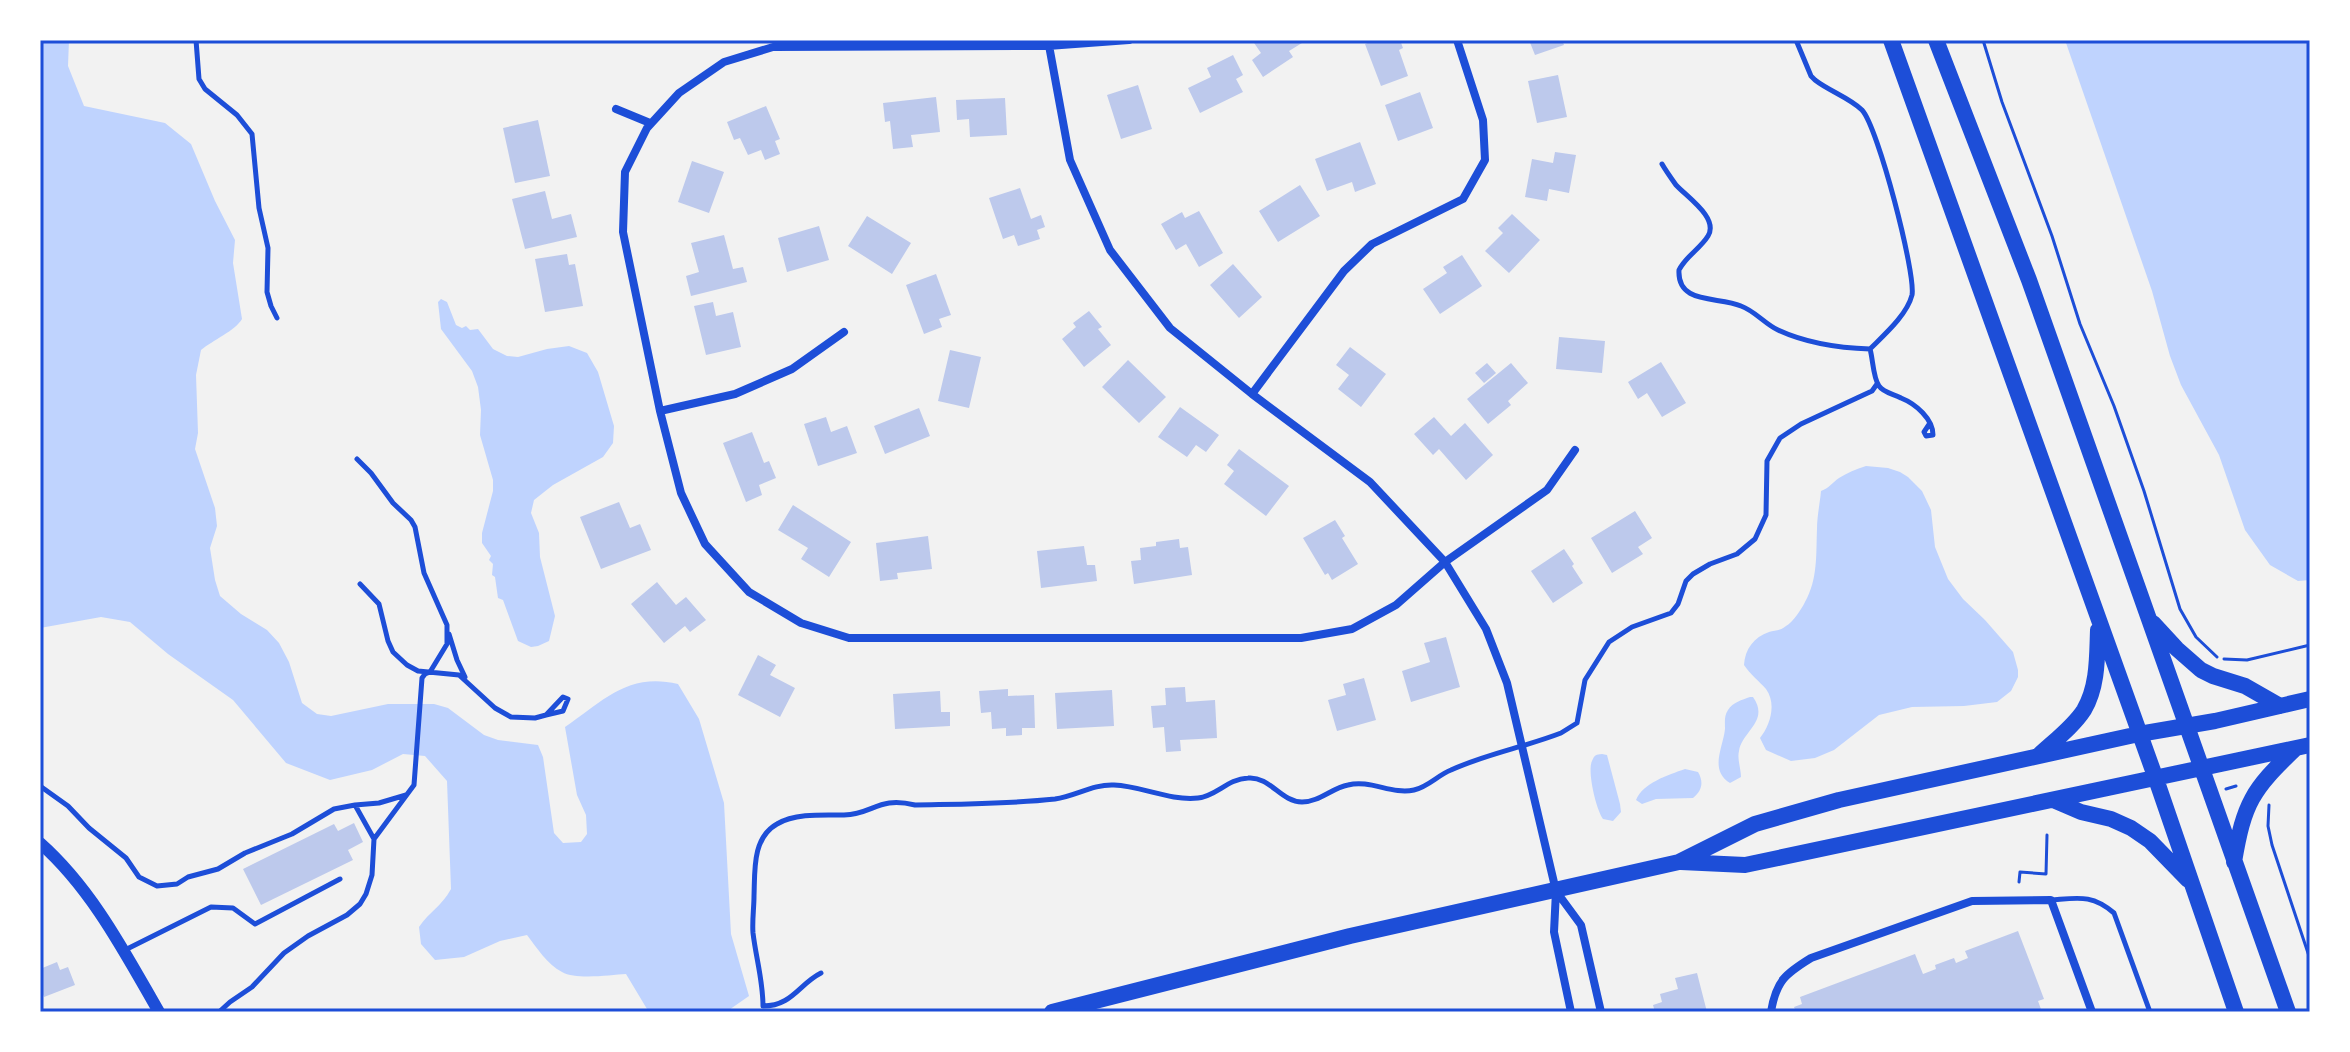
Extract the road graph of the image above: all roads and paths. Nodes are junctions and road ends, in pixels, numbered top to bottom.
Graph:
1 (196, 40) edge
2 (1129, 40) edge
3 (1457, 40) edge
4 (1796, 40) edge
5 (1891, 40) edge
6 (1936, 40) edge
7 (1983, 40) edge
8 (1048, 43) edge
9 (616, 109) dead end
10 (650, 123) junction
11 (1662, 164) dead end
12 (277, 318) dead end
13 (844, 332) dead end
14 (1870, 349) junction
15 (1877, 384) junction
16 (1252, 394) junction
17 (660, 411) junction
18 (1930, 423) dead end
19 (1575, 450) dead end
20 (357, 459) dead end
21 (1445, 562) junction
22 (360, 584) dead end
23 (2148, 616) junction
24 (2099, 621) junction
25 (447, 625) junction
26 (2310, 645) edge
27 (430, 672) junction
28 (466, 680) junction
29 (2310, 699) edge
30 (2280, 706) junction
31 (546, 715) dead end
32 (2186, 725) junction
33 (2139, 734) junction
34 (1522, 747) junction
35 (2303, 747) edge
36 (2038, 756) junction
37 (2228, 762) junction
38 (2201, 768) junction
39 (2156, 779) junction
40 (40, 786) edge
41 (2223, 790) dead end
42 (407, 795) junction
43 (2051, 800) junction
44 (2270, 802) dead end
45 (355, 805) junction
46 (2047, 835) dead end
47 (374, 839) junction
48 (40, 843) edge
49 (1679, 862) junction
50 (2234, 864) junction
51 (340, 879) dead end
52 (2190, 881) junction
53 (2019, 882) dead end
54 (1556, 891) junction
55 (2051, 900) junction
56 (124, 950) junction
57 (2310, 959) edge
58 (821, 973) dead end
59 (763, 1006) junction
60 (159, 1012) edge
61 (219, 1012) edge
62 (758, 1012) edge
63 (1052, 1012) edge
64 (1571, 1012) edge
65 (1601, 1012) edge
66 (1771, 1012) edge
67 (2092, 1012) edge
68 (2150, 1012) edge
69 (2236, 1012) edge
70 (2288, 1012) edge

1 - 12 lane
2 - 8 street
3 - 16 street
4 - 14 lane
5 - 24 main road
6 - 23 main road
7 - 26 path
8 - 10 street
8 - 16 street
9 - 10 street
10 - 17 street
11 - 14 lane
13 - 17 street
14 - 15 lane
15 - 18 lane
15 - 34 lane
16 - 21 street
17 - 21 street
19 - 21 street
20 - 25 lane
21 - 34 street
22 - 27 lane
23 - 30 main road
23 - 32 main road
24 - 33 main road
24 - 36 main road
25 - 27 lane
25 - 28 lane
27 - 28 lane
27 - 42 lane
28 - 31 lane
29 - 30 main road
30 - 32 main road
32 - 33 main road
32 - 38 main road
33 - 36 main road
33 - 39 main road
34 - 54 street
34 - 59 lane
35 - 37 main road
35 - 50 main road
36 - 49 main road
37 - 38 main road
37 - 41 path
38 - 39 main road
38 - 50 main road
39 - 43 main road
39 - 52 main road
40 - 45 lane
42 - 45 lane
42 - 47 lane
43 - 49 main road
43 - 52 main road
44 - 57 path
45 - 47 lane
46 - 53 path
47 - 61 lane
48 - 56 street
49 - 54 main road
50 - 70 main road
51 - 56 lane
52 - 69 main road
54 - 63 main road
54 - 64 street
54 - 65 street
55 - 66 street
55 - 67 street
55 - 68 lane
56 - 60 street
58 - 59 lane
59 - 62 lane

